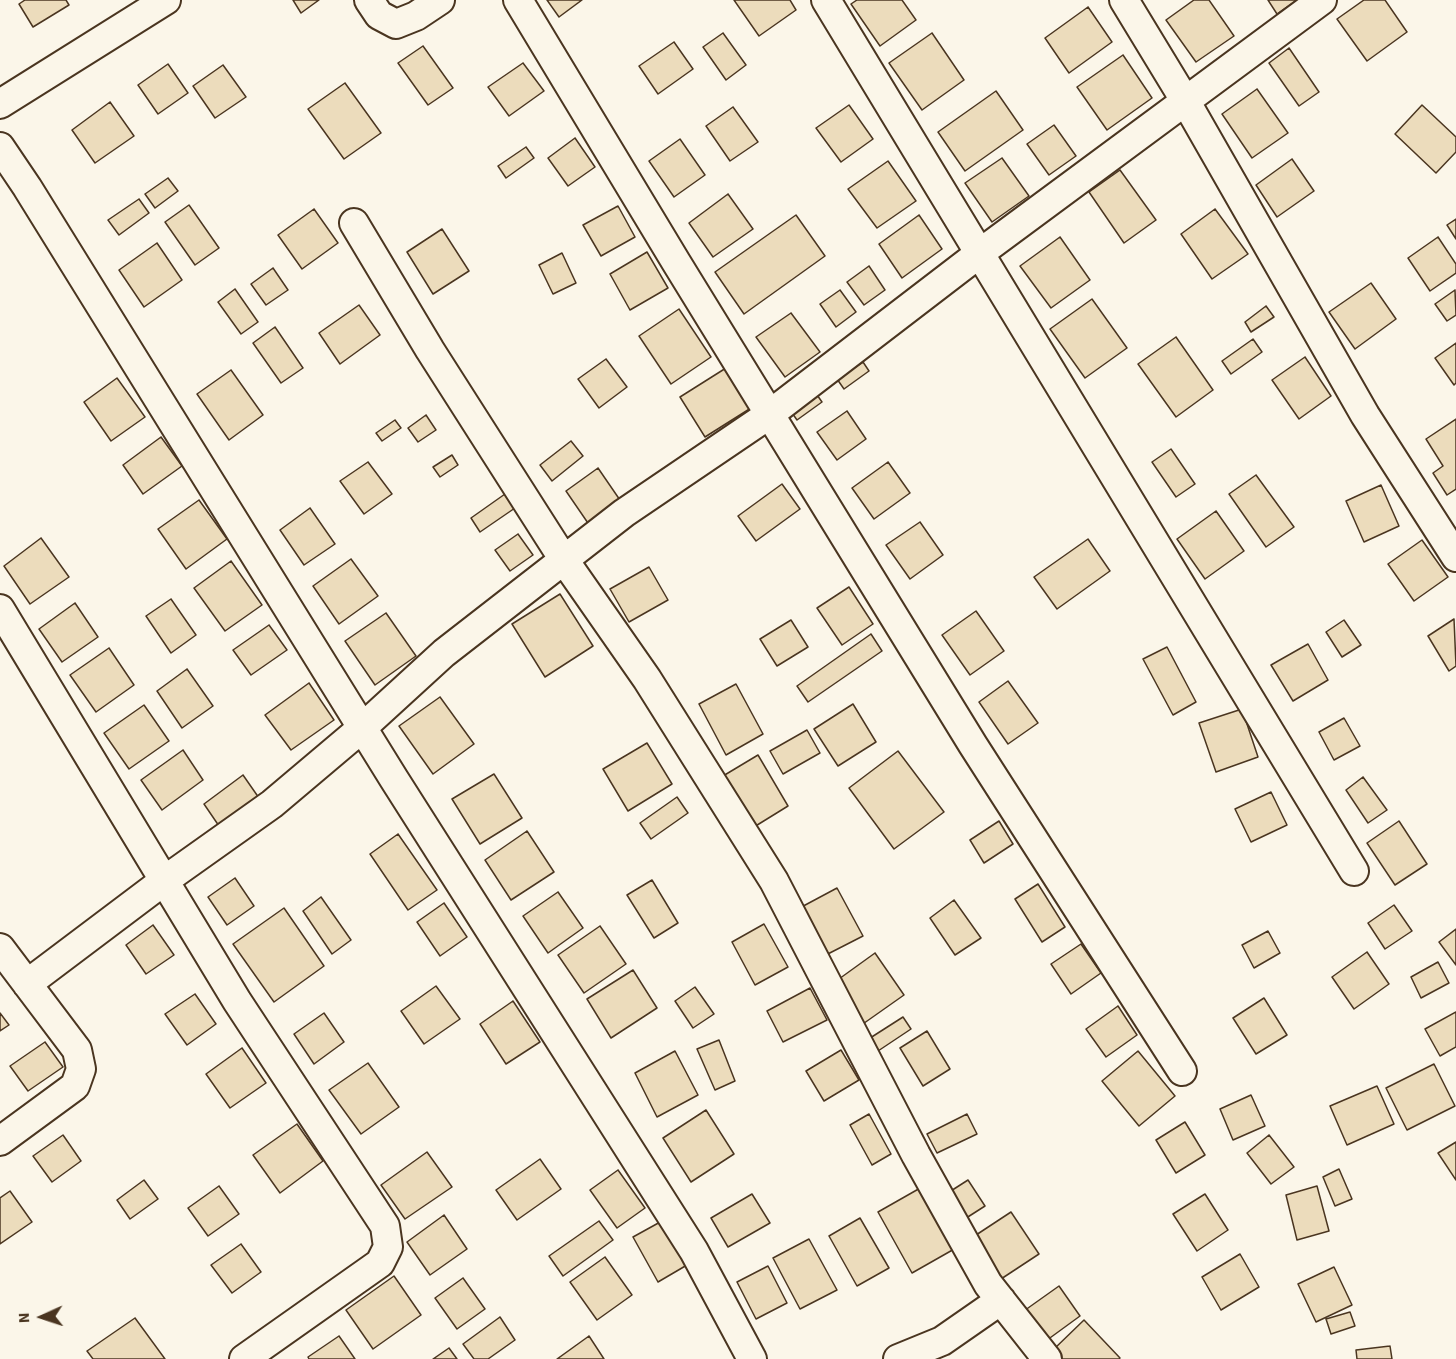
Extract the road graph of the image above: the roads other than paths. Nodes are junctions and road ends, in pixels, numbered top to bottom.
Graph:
1 (165, 0) edge
2 (369, 0) edge
3 (440, 0) edge
4 (518, 0) edge
5 (826, 0) edge
6 (1124, 0) edge
7 (1322, 0) edge
8 (1186, 102) junction
9 (0, 104) edge
10 (0, 147) edge
11 (354, 224) dead end
12 (980, 253) junction
13 (770, 414) junction
14 (1456, 557) edge
15 (564, 560) junction
16 (0, 609) edge
17 (362, 728) junction
18 (1354, 871) dead end
19 (165, 880) junction
20 (0, 948) edge
21 (27, 984) junction
22 (1182, 1071) dead end
23 (0, 1141) edge
24 (1001, 1300) junction
25 (244, 1359) edge
26 (752, 1359) edge
27 (898, 1359) edge
28 (1047, 1359) edge

1 - 9 street
2 - 3 street
4 - 13 street
5 - 12 street
6 - 8 street
7 - 8 street
8 - 12 street
8 - 14 street
10 - 17 street
11 - 15 street
12 - 13 street
12 - 18 street
13 - 15 street
13 - 22 street
15 - 17 street
15 - 24 street
16 - 19 street
17 - 19 street
17 - 26 street
19 - 21 street
19 - 25 street
20 - 21 street
21 - 23 street
24 - 27 street
24 - 28 street

